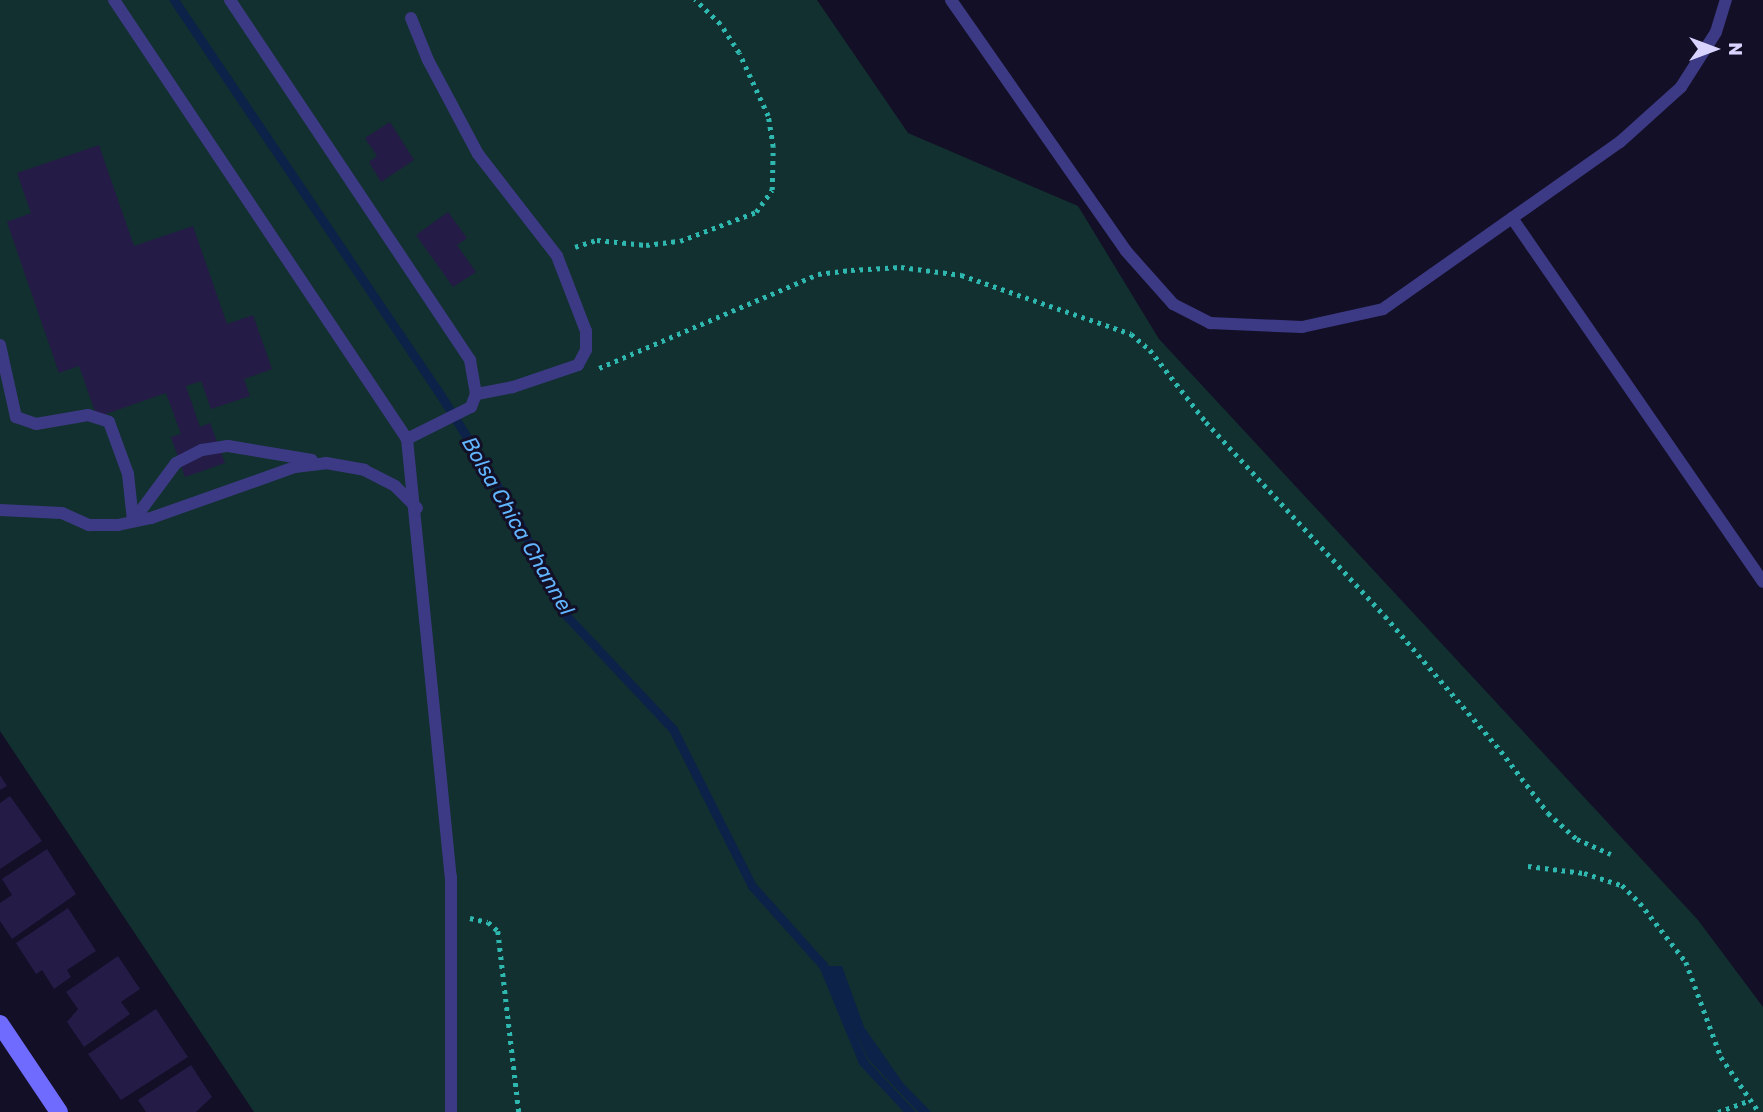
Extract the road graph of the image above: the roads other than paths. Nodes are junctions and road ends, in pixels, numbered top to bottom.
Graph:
1 (114, 0) edge
2 (230, 0) edge
3 (951, 0) edge
4 (1726, 0) edge
5 (411, 18) dead end
6 (1512, 218) junction
7 (0, 345) edge
8 (476, 394) junction
9 (407, 439) junction
10 (326, 463) junction
11 (417, 508) junction
12 (0, 510) edge
13 (133, 521) junction
14 (1763, 582) edge
15 (0, 1024) edge
16 (59, 1112) edge
17 (451, 1112) edge

1 - 9 lane
2 - 8 lane
3 - 6 lane
4 - 6 lane
5 - 8 lane
6 - 14 lane
7 - 13 lane
8 - 9 lane
9 - 11 lane
10 - 11 lane
10 - 13 lane
10 - 13 lane
11 - 17 lane
12 - 13 lane
15 - 16 street

